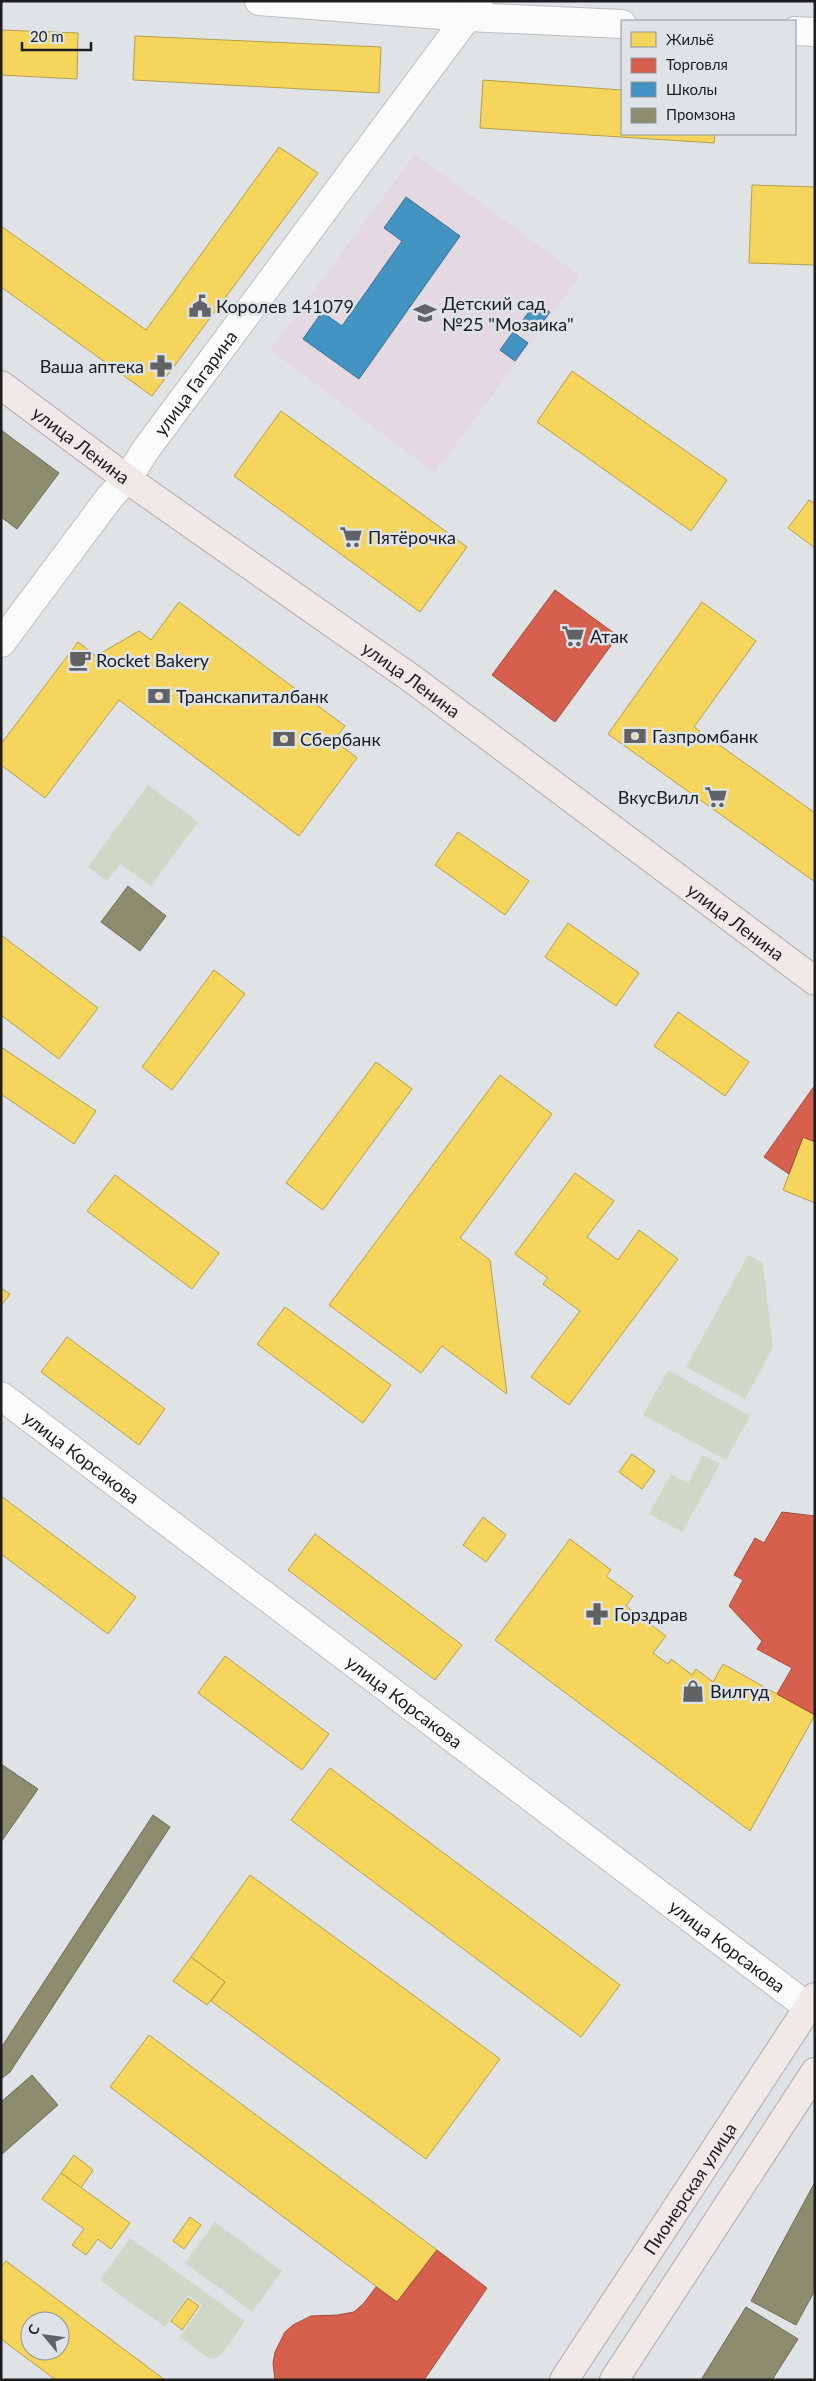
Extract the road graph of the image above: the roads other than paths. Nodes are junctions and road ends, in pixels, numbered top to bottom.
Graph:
1 (259, 1) edge
2 (474, 9) edge
3 (621, 24) edge
4 (796, 31) edge
5 (815, 32) edge
6 (1, 385) edge
7 (127, 479) junction
8 (1, 643) edge
9 (815, 981) edge
10 (1, 1396) edge
11 (812, 2002) edge
12 (815, 2072) edge
13 (564, 2380) edge
14 (614, 2380) edge

1 - 2 street
2 - 3 street
2 - 7 street, улица Гагарина
4 - 5 street
6 - 7 main road, улица Ленина
7 - 8 street, улица Гагарина
7 - 9 main road, улица Ленина
10 - 11 street, улица Корсакова
11 - 13 main road, Пионерская улица
12 - 14 main road

